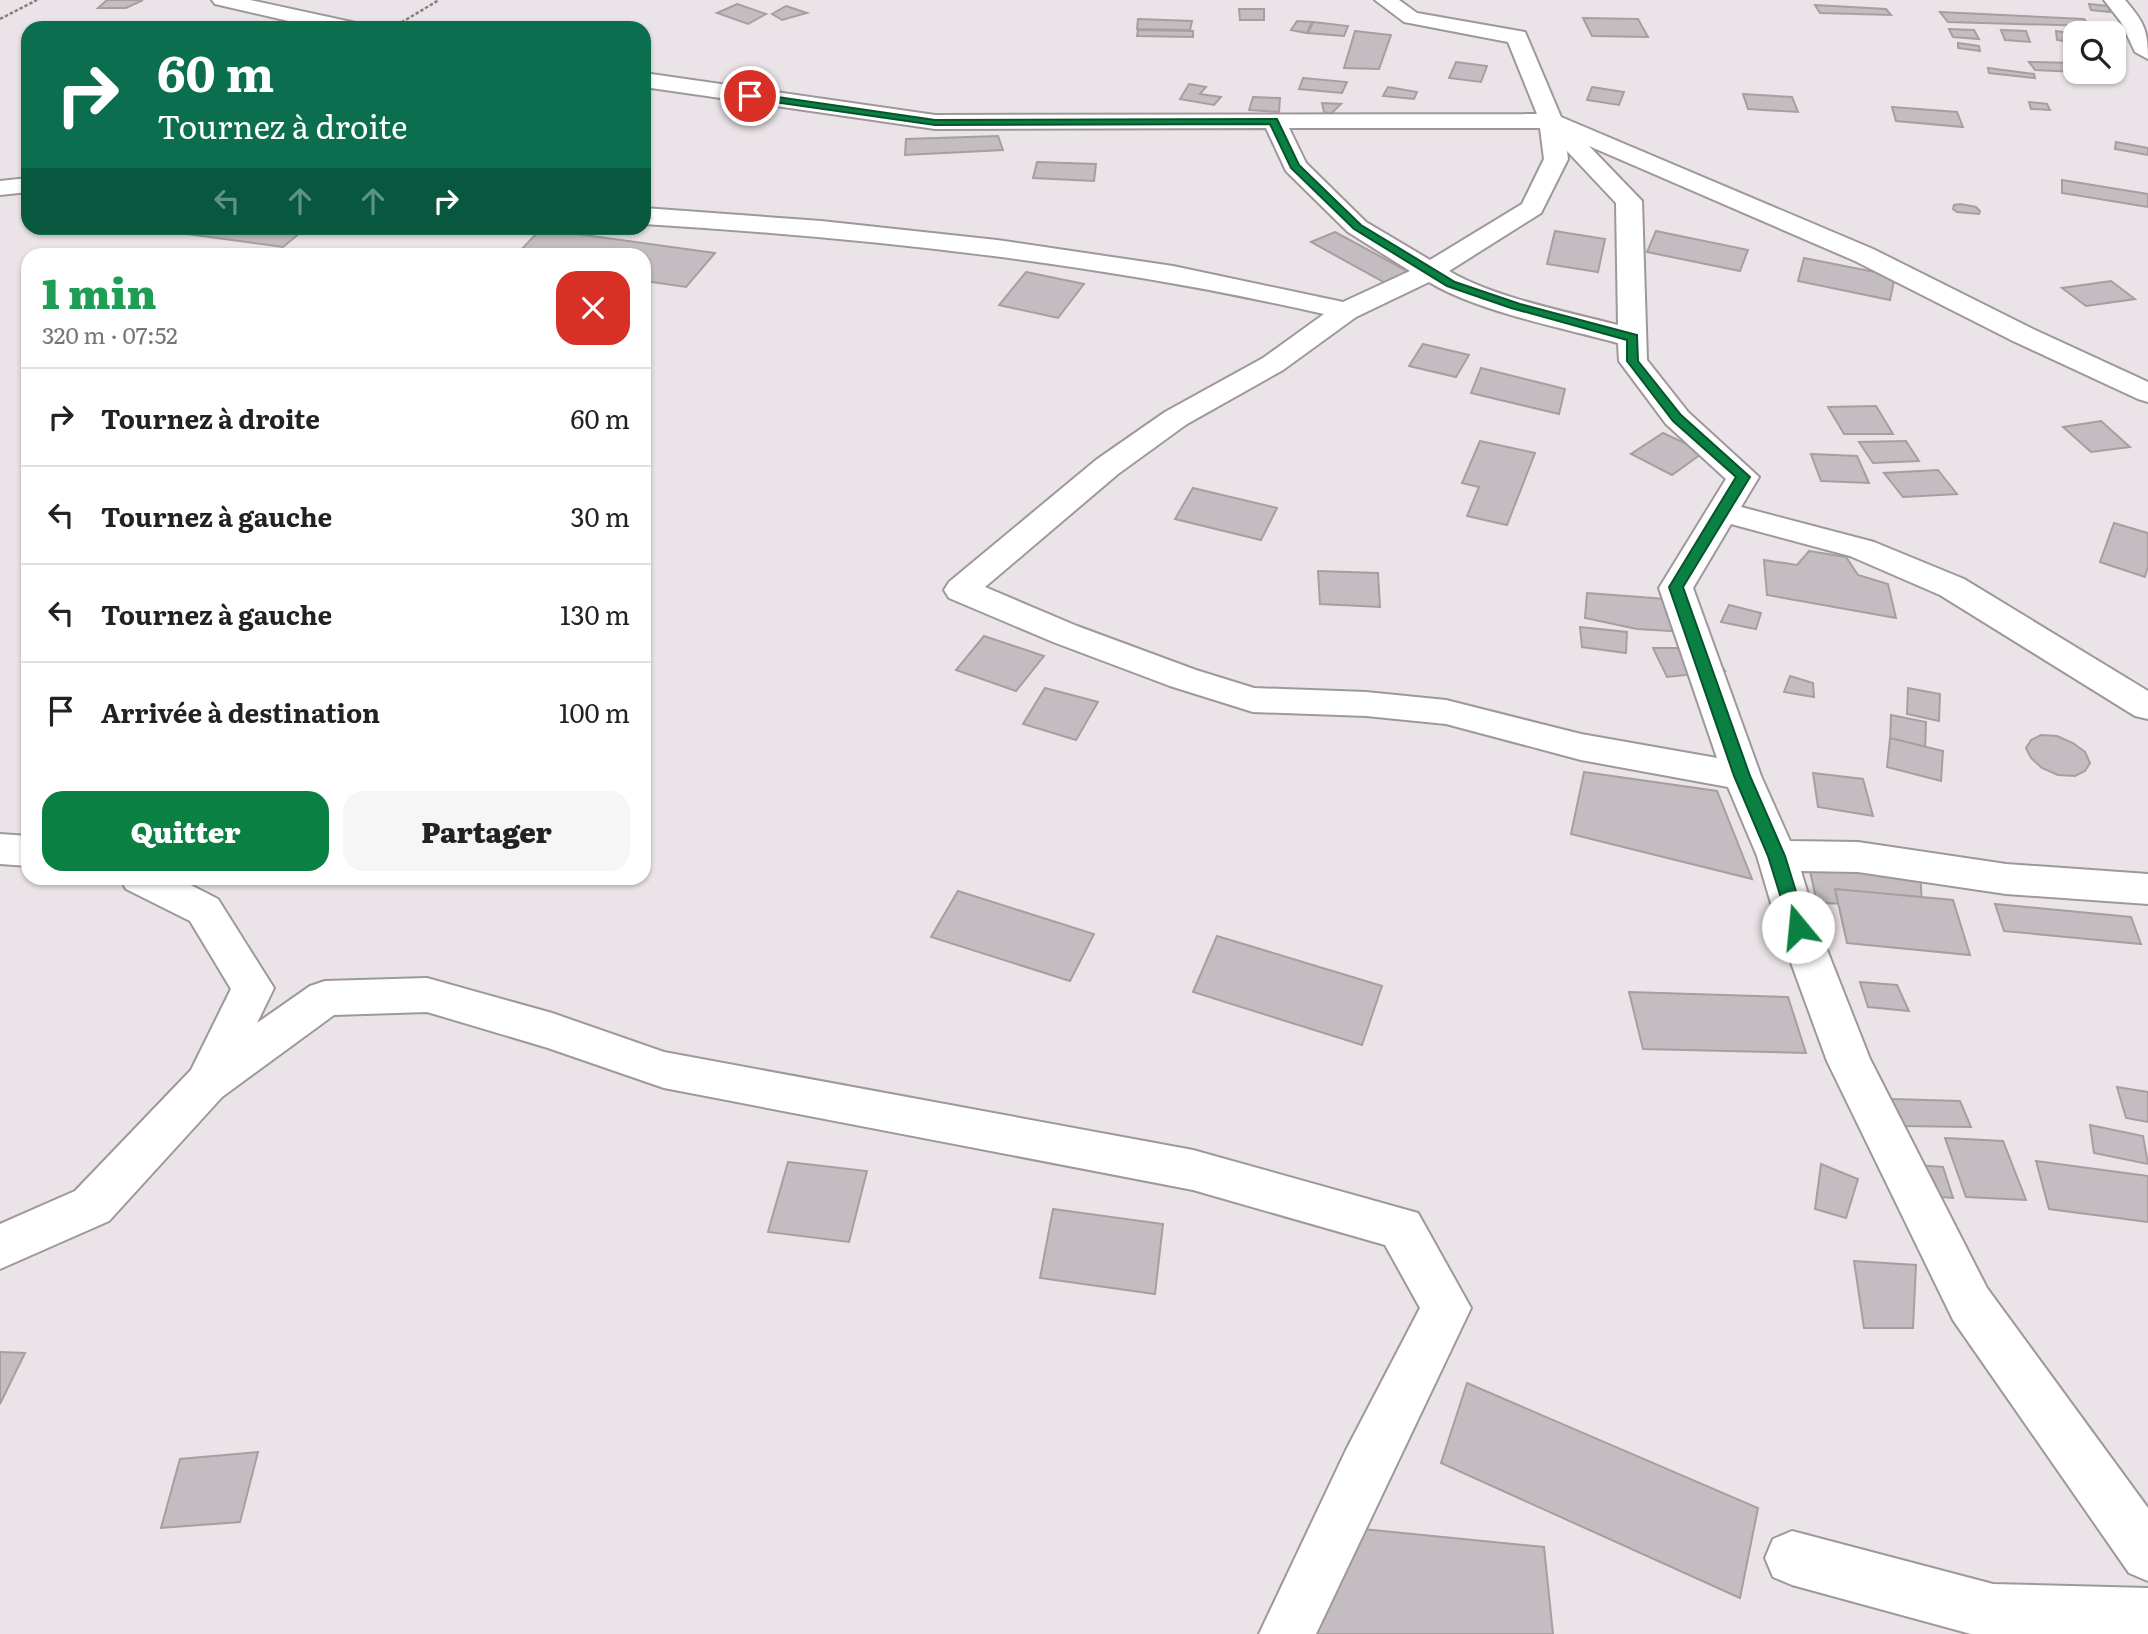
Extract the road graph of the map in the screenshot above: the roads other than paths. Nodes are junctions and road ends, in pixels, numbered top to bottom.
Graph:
1 (222, 0) edge
2 (1385, 0) edge
3 (2114, 0) edge
4 (2148, 5) edge
5 (316, 21) edge
6 (2148, 51) edge
7 (651, 81) edge
8 (1274, 121) junction
9 (1551, 121) junction
10 (21, 186) edge
11 (0, 188) edge
12 (651, 216) edge
13 (1431, 271) junction
14 (1346, 311) junction
15 (1633, 338) junction
16 (2148, 393) edge
17 (1721, 511) junction
18 (2148, 707) edge
19 (1742, 776) junction
20 (0, 849) edge
21 (21, 850) edge
22 (1777, 856) junction
23 (154, 885) edge
24 (2148, 889) edge
25 (206, 1084) junction
26 (0, 1247) edge
27 (2148, 1553) edge
28 (1792, 1558) dead end
29 (2148, 1616) edge
30 (1287, 1634) edge

1 - 5 street
2 - 9 street
3 - 4 street
3 - 6 street
7 - 8 street
8 - 9 street
8 - 13 street
9 - 13 street
9 - 15 street
9 - 16 street
10 - 11 street
12 - 14 street
13 - 14 street
13 - 15 street
14 - 19 street
15 - 17 street
17 - 18 street
17 - 19 street
19 - 22 street
20 - 21 street
22 - 24 street
22 - 27 street
23 - 25 street
25 - 26 street
25 - 30 street
28 - 29 street

